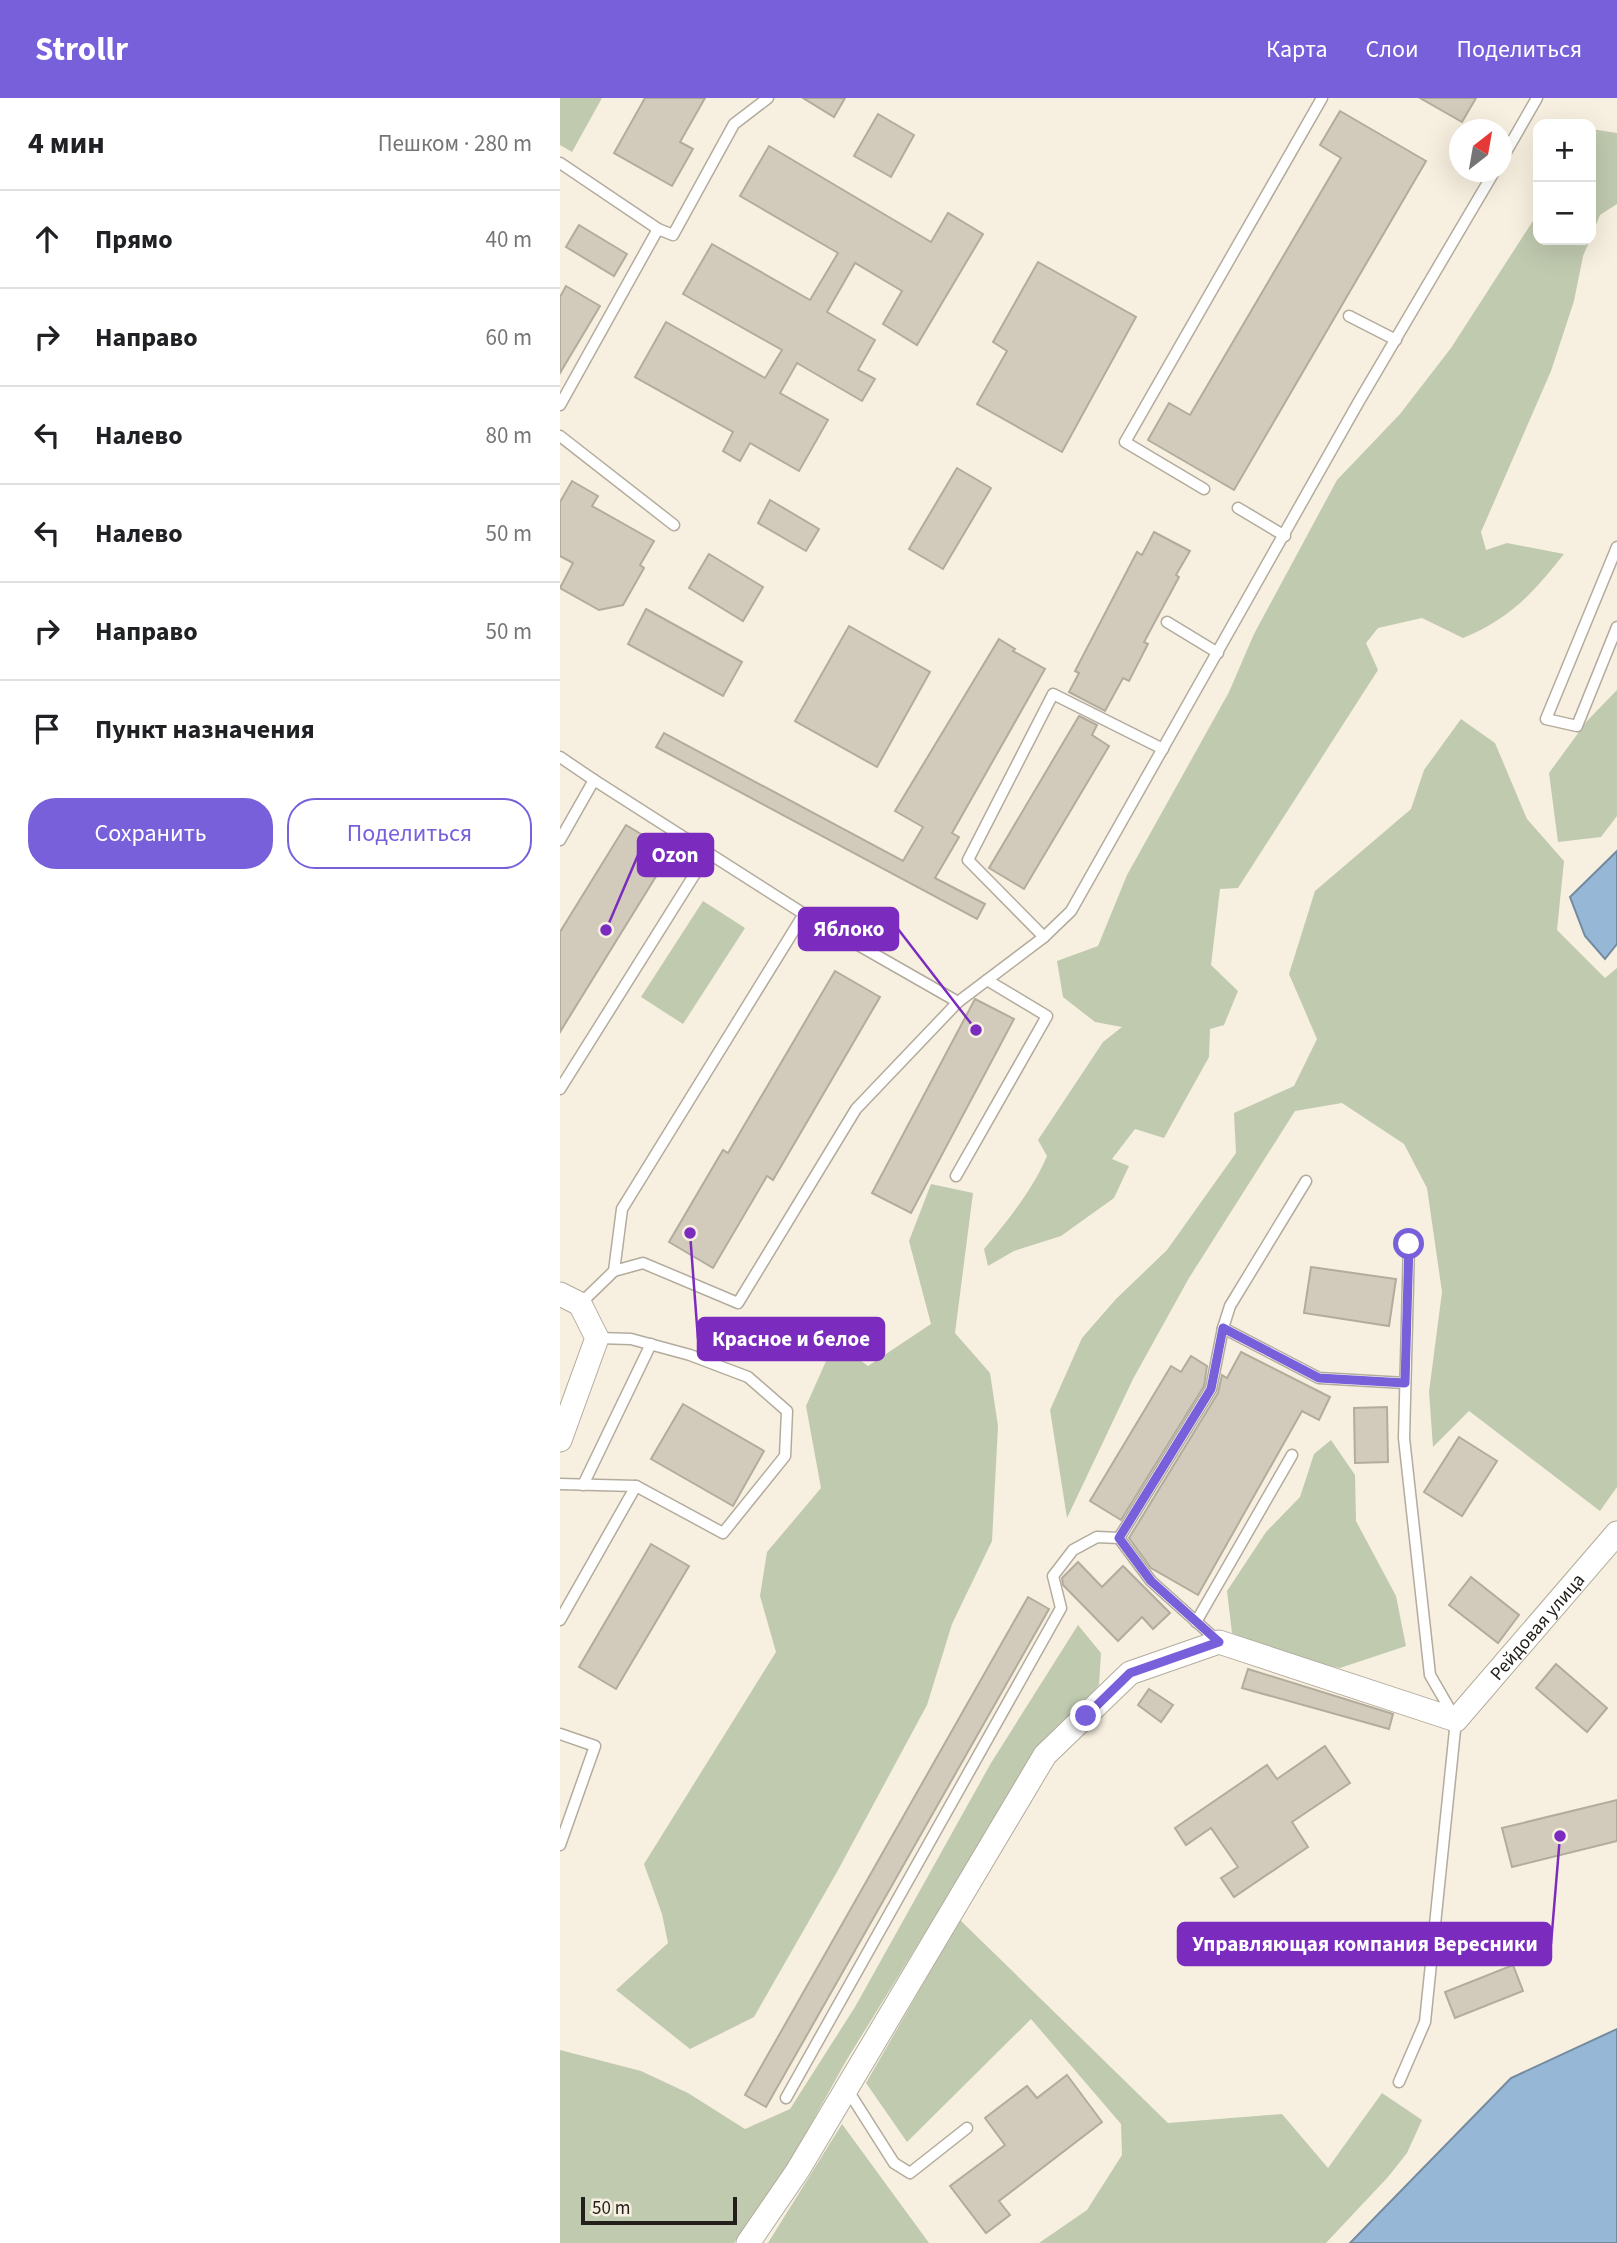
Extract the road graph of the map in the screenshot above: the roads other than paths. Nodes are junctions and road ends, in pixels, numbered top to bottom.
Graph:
1 (768, 98) edge
2 (1322, 98) edge
3 (1537, 98) edge
4 (1512, 142) edge
5 (560, 163) edge
6 (1488, 182) edge
7 (658, 229) junction
8 (1349, 316) dead end
9 (1395, 340) junction
10 (560, 405) edge
11 (560, 436) edge
12 (1204, 489) dead end
13 (1238, 508) dead end
14 (674, 525) dead end
15 (1285, 536) junction
16 (1617, 547) edge
17 (1167, 622) dead end
18 (1617, 627) edge
19 (1218, 653) junction
20 (1163, 749) junction
21 (560, 757) edge
22 (594, 780) junction
23 (560, 840) edge
24 (708, 853) junction
25 (804, 914) junction
26 (1044, 937) junction
27 (987, 980) junction
28 (958, 1002) junction
29 (560, 1089) edge
30 (956, 1176) dead end
31 (1306, 1181) dead end
32 (1409, 1244) dead end
33 (614, 1271) junction
34 (566, 1299) edge
35 (1223, 1328) junction
36 (597, 1338) junction
37 (651, 1344) junction
38 (1405, 1383) junction
39 (560, 1440) edge
40 (1292, 1455) dead end
41 (560, 1484) edge
42 (583, 1485) junction
43 (636, 1486) junction
44 (1617, 1533) edge
45 (1119, 1538) junction
46 (560, 1620) edge
47 (1196, 1622) junction
48 (1219, 1642) junction
49 (1456, 1720) junction
50 (560, 1734) edge
51 (560, 1845) edge
52 (1399, 2082) dead end
53 (847, 2089) junction
54 (786, 2098) dead end
55 (967, 2128) dead end
56 (748, 2243) edge

1 - 7 lane
2 - 12 lane
3 - 4 lane
5 - 7 lane
6 - 9 lane
7 - 10 lane
8 - 9 lane
9 - 15 lane
11 - 14 lane
13 - 15 lane
15 - 19 lane
16 - 18 lane
17 - 19 lane
19 - 20 lane
20 - 26 lane
20 - 26 lane
21 - 22 lane
22 - 23 lane
22 - 24 lane
24 - 25 lane
24 - 29 lane
25 - 28 lane
25 - 33 lane
26 - 27 lane
27 - 28 lane
27 - 30 lane
28 - 33 lane
31 - 35 lane
32 - 38 lane
33 - 34 lane
34 - 36 street
35 - 38 lane
35 - 45 lane
36 - 37 lane
36 - 39 street
37 - 42 lane
37 - 43 lane
38 - 49 lane
40 - 47 lane
41 - 42 lane
42 - 43 lane
43 - 46 lane
44 - 49 street, Рейдовая улица
45 - 47 lane
45 - 54 lane
47 - 48 lane
48 - 49 street
48 - 53 street
49 - 52 lane
50 - 51 lane
53 - 55 lane
53 - 56 street

